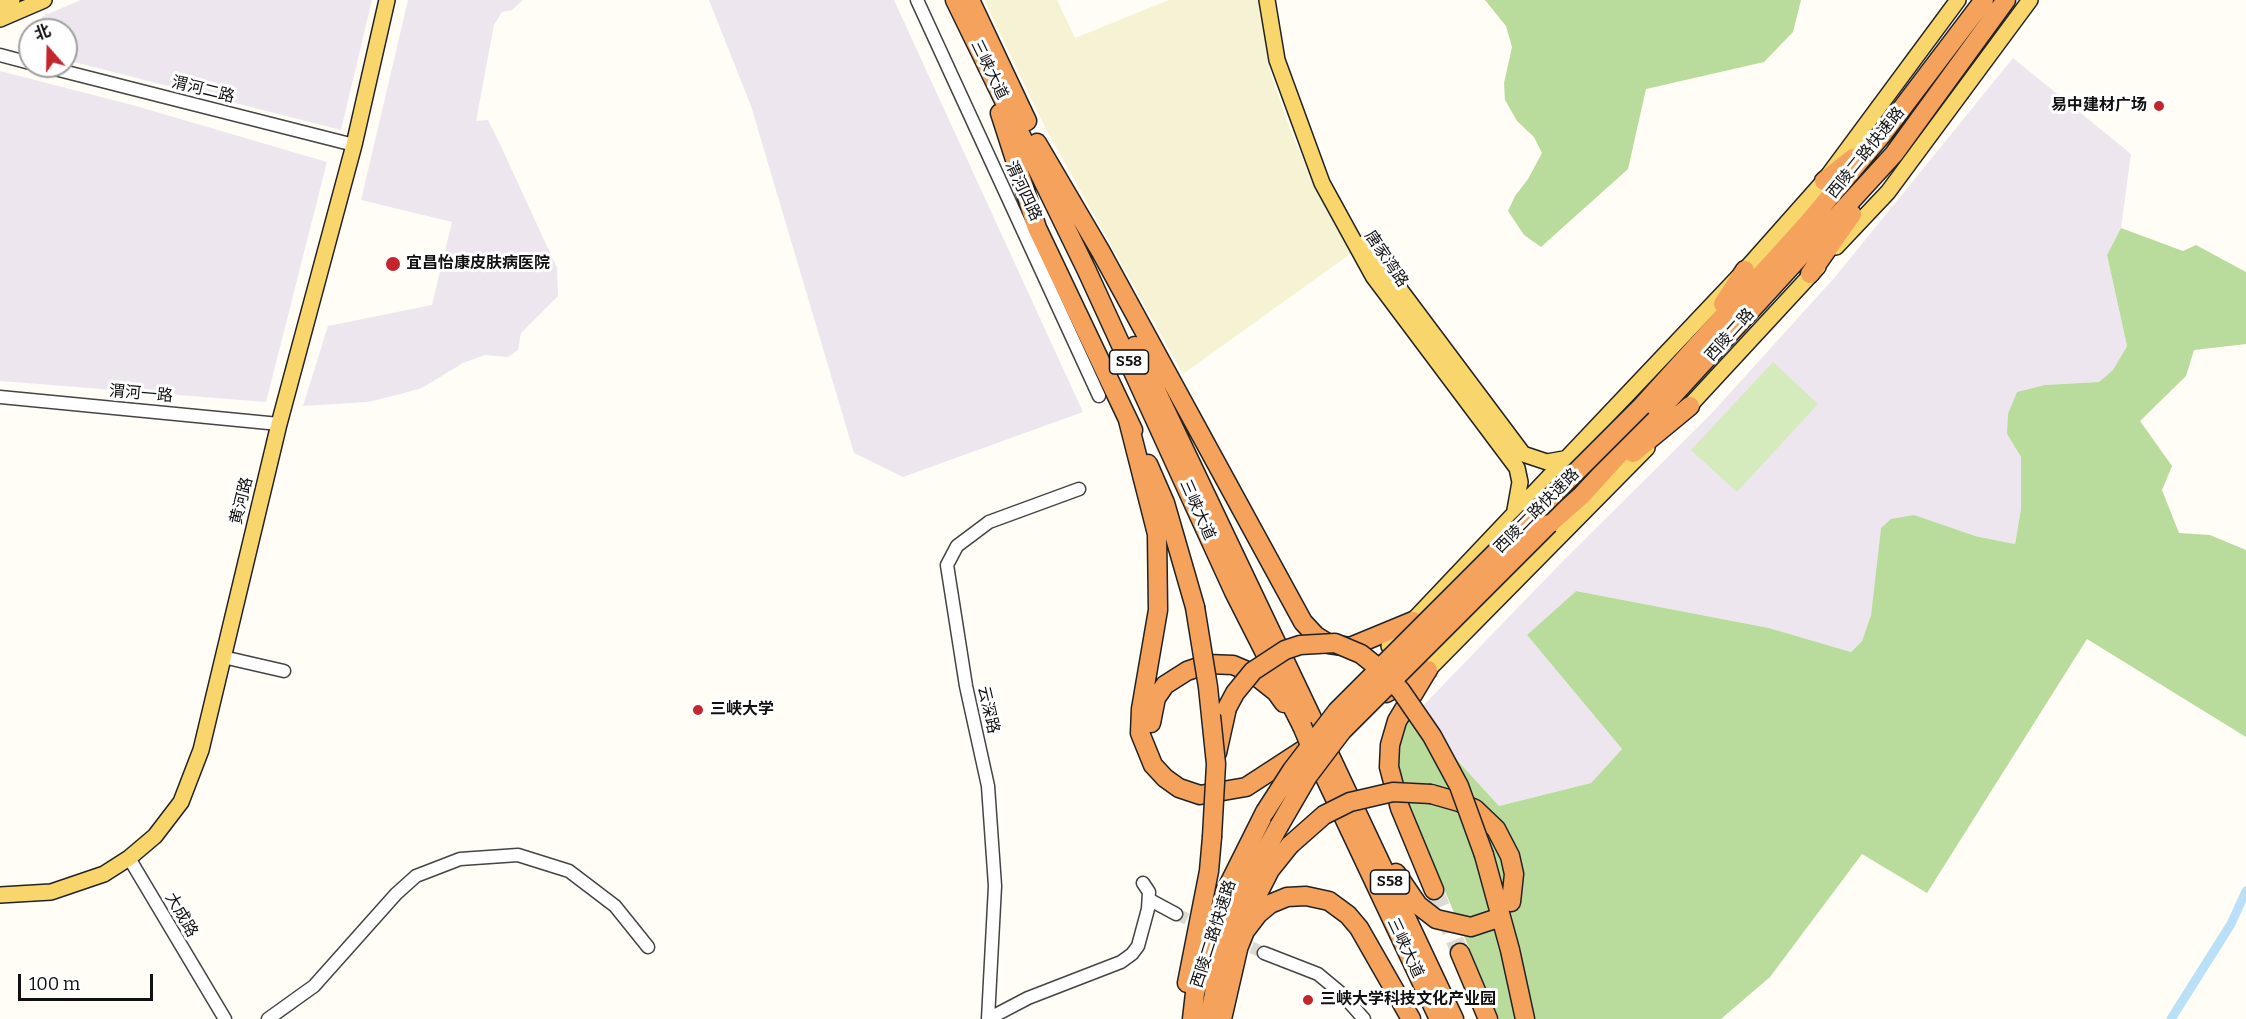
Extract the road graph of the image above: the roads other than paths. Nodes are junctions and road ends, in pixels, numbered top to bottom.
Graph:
1 (12, 0) edge
2 (44, 0) edge
3 (387, 0) edge
4 (917, 0) edge
5 (955, 0) edge
6 (970, 0) edge
7 (1267, 0) edge
8 (1277, 0) edge
9 (1958, 0) edge
10 (1984, 0) edge
11 (2006, 0) edge
12 (2030, 0) edge
13 (0, 6) edge
14 (0, 19) edge
15 (1959, 49) junction
16 (0, 55) edge
17 (18, 60) edge
18 (986, 65) junction
19 (78, 75) edge
20 (1881, 136) junction
21 (1037, 142) junction
22 (354, 145) junction
23 (1893, 154) junction
24 (1824, 181) junction
25 (1745, 270) junction
26 (1810, 274) junction
27 (1693, 352) junction
28 (1099, 396) dead end
29 (0, 398) edge
30 (1690, 406) junction
31 (1128, 420) junction
32 (279, 424) junction
33 (1569, 458) junction
34 (1079, 489) dead end
35 (1581, 496) junction
36 (1515, 510) junction
37 (1448, 584) junction
38 (1490, 606) junction
39 (1413, 621) junction
40 (1389, 646) joint
41 (223, 657) junction
42 (1428, 670) junction
43 (284, 671) dead end
44 (1368, 703) junction
45 (1307, 722) junction
46 (1319, 749) junction
47 (1216, 765) junction
48 (1344, 783) junction
49 (129, 858) junction
50 (1143, 883) dead end
51 (1434, 890) tunnel mouth
52 (0, 895) edge
53 (1150, 900) junction
54 (1511, 902) dead end
55 (1176, 914) tunnel mouth
56 (1495, 919) dead end
57 (648, 947) dead end
58 (1264, 953) tunnel mouth
59 (1461, 953) tunnel mouth
60 (1235, 956) junction
61 (225, 1019) edge
62 (268, 1019) edge
63 (988, 1019) edge
64 (1182, 1019) edge
65 (1192, 1019) edge
66 (1209, 1019) edge
67 (1222, 1019) edge
68 (1364, 1019) edge
69 (1411, 1019) edge
70 (1439, 1019) edge
71 (1454, 1019) edge
72 (1488, 1019) edge
73 (1526, 1019) edge

1 - 13 main road
2 - 14 main road
3 - 22 main road, 黄河路
4 - 28 street, 渭河四路
5 - 18 highway, 三峡大道 / S58
6 - 21 highway, 三峡大道 / S58
7 - 36 main road, 唐家湾路
8 - 33 main road, 唐家湾路
9 - 24 main road, 西陵二路
10 - 15 highway
11 - 15 highway
12 - 26 main road, 西陵二路
15 - 20 highway, 西陵二路快速路
15 - 23 highway, 西陵二路快速路
16 - 17 street
18 - 31 highway
18 - 45 highway, 三峡大道 / S58
19 - 22 street, 渭河二路
20 - 24 highway
20 - 27 highway, 西陵二路快速路
21 - 39 highway
21 - 45 highway, 三峡大道 / S58
22 - 32 main road, 黄河路
23 - 26 highway
23 - 35 highway, 西陵二路快速路
24 - 25 main road, 西陵二路
25 - 27 highway
25 - 33 main road, 西陵二路
26 - 30 main road, 西陵二路
27 - 65 highway, 西陵二路快速路, bridge
29 - 32 street, 渭河一路
30 - 35 highway
30 - 38 main road, 西陵二路
31 - 44 highway
31 - 47 highway, bridge
32 - 41 main road, 黄河路
33 - 36 main road, 西陵二路
34 - 63 street, 云深路
35 - 44 highway, 西陵二路快速路, bridge
36 - 37 main road, 西陵二路
37 - 38 main road
37 - 39 main road, 西陵二路
38 - 42 main road, 西陵二路
39 - 40 main road, 西陵二路
40 - 45 highway
41 - 43 street
41 - 49 main road, 黄河路
42 - 44 highway
42 - 51 highway
44 - 66 highway, 西陵二路快速路, bridge
45 - 46 highway, 三峡大道 / S58, bridge
46 - 48 highway, 三峡大道 / S58
46 - 70 highway, 三峡大道 / S58
47 - 64 highway, bridge
47 - 73 highway, bridge
48 - 56 highway
48 - 71 highway, 三峡大道 / S58
49 - 52 main road, 黄河路
49 - 61 street, 大成路
50 - 53 street
53 - 55 street
53 - 63 street
54 - 60 highway, bridge
57 - 62 street
58 - 68 street
59 - 72 highway
60 - 67 highway
60 - 69 highway

